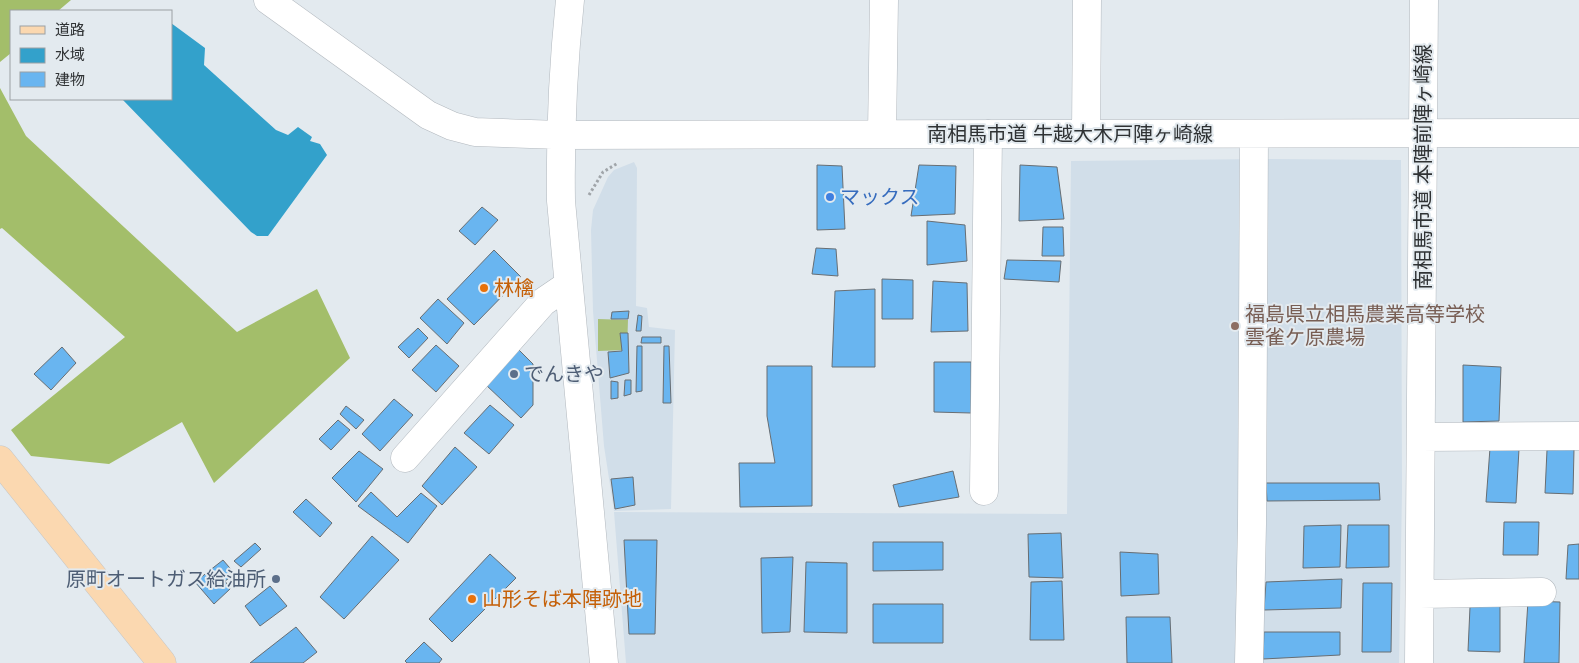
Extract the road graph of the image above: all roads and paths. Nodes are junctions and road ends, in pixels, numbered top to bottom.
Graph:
1 (268, 0) edge
2 (570, 0) edge
3 (884, 0) edge
4 (1087, 0) edge
5 (1424, 0) edge
6 (1579, 133) edge
7 (882, 134) junction
8 (988, 134) junction
9 (1086, 134) junction
10 (1254, 134) junction
11 (1423, 134) junction
12 (560, 135) junction
13 (568, 285) junction
14 (1579, 436) edge
15 (1421, 437) junction
16 (405, 458) dead end
17 (0, 460) edge
18 (984, 491) dead end
19 (1542, 592) dead end
20 (1420, 594) junction
21 (1419, 661) edge
22 (162, 663) edge
23 (604, 663) edge
24 (1249, 663) edge

1 - 12 street, 南相馬市道 牛越大木戸陣ヶ崎線
2 - 12 street
3 - 7 street
4 - 9 street
5 - 11 street, 南相馬市道 本陣前陣ヶ崎線
6 - 11 street, 南相馬市道 牛越大木戸陣ヶ崎線
7 - 8 street, 南相馬市道 牛越大木戸陣ヶ崎線
7 - 12 street, 南相馬市道 牛越大木戸陣ヶ崎線
8 - 9 street, 南相馬市道 牛越大木戸陣ヶ崎線
8 - 18 street
9 - 10 street, 南相馬市道 牛越大木戸陣ヶ崎線
10 - 11 street, 南相馬市道 牛越大木戸陣ヶ崎線
10 - 24 street
11 - 15 street, 南相馬市道 本陣前陣ヶ崎線
12 - 13 street
13 - 16 street
13 - 23 street
14 - 15 street
15 - 20 street, 南相馬市道 本陣前陣ヶ崎線
17 - 22 main road
19 - 20 street
20 - 21 street, 南相馬市道 本陣前陣ヶ崎線

